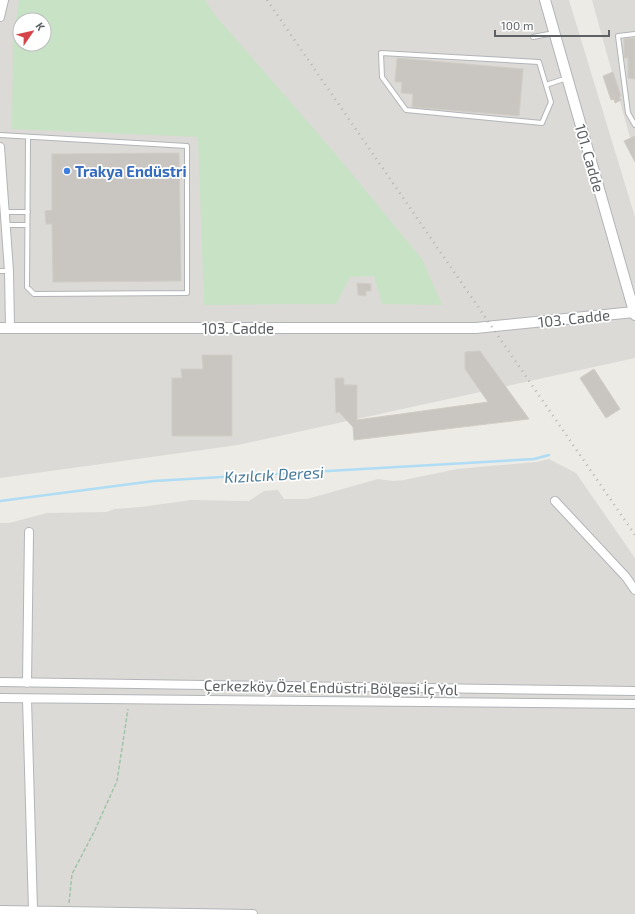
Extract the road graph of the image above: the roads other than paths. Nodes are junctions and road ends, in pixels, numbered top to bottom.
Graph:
1 (4, 0) edge
2 (545, 0) edge
3 (0, 17) edge
4 (554, 33) junction
5 (635, 34) edge
6 (533, 37) dead end
7 (567, 78) junction
8 (546, 85) junction
9 (635, 125) edge
10 (0, 135) edge
11 (28, 138) junction
12 (0, 147) edge
13 (5, 212) junction
14 (28, 212) junction
15 (27, 225) junction
16 (6, 226) junction
17 (0, 271) edge
18 (9, 271) junction
19 (634, 313) edge
20 (5, 328) edge
21 (555, 501) dead end
22 (29, 532) dead end
23 (635, 590) edge
24 (0, 682) edge
25 (27, 683) junction
26 (635, 691) edge
27 (0, 698) edge
28 (27, 698) junction
29 (635, 704) edge
30 (0, 910) edge
31 (33, 910) junction
32 (253, 914) edge

1 - 3 street
2 - 4 street, 101. Cadde
4 - 6 lane
4 - 7 street, 101. Cadde
5 - 9 lane
7 - 8 lane
7 - 19 street, 101. Cadde
8 - 8 lane
10 - 11 lane
11 - 14 lane
11 - 15 lane
12 - 13 street
13 - 14 lane
13 - 16 street
14 - 15 lane
15 - 16 lane
16 - 18 street
17 - 18 lane
18 - 20 street
19 - 20 street, 103. Cadde
21 - 23 street
22 - 25 street
24 - 25 street, Çerkezköy Özel Endüstri Bölgesi İç Yol
25 - 26 street, Çerkezköy Özel Endüstri Bölgesi İç Yol
27 - 28 street, Çerkezköy Özel Endüstri Bölgesi İç Yol
28 - 29 street, Çerkezköy Özel Endüstri Bölgesi İç Yol
28 - 31 street
30 - 31 street
31 - 32 street

